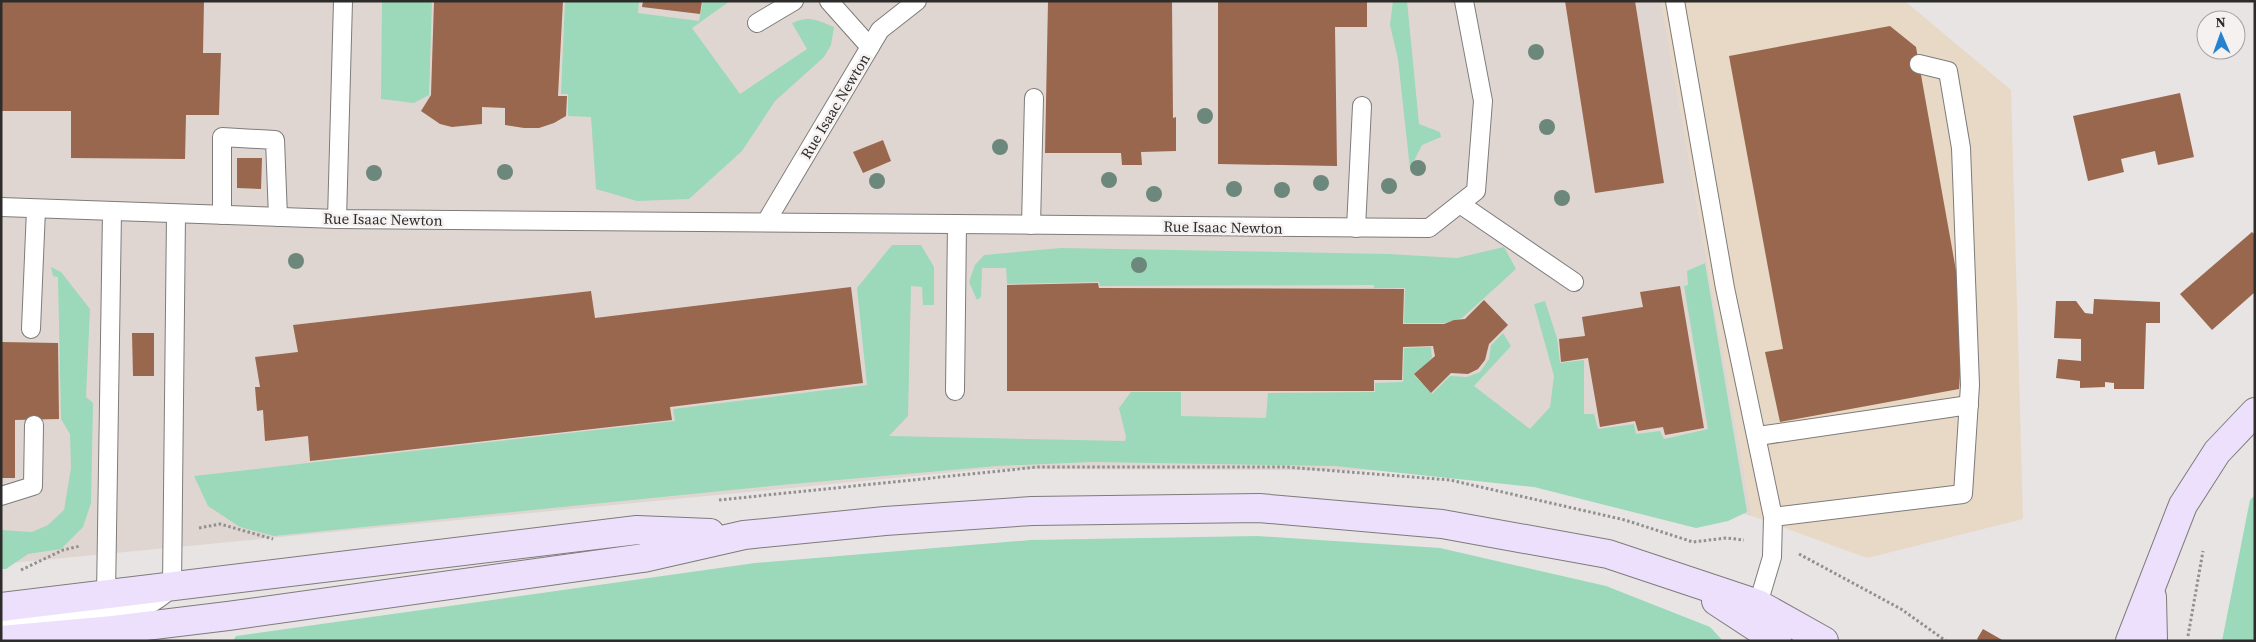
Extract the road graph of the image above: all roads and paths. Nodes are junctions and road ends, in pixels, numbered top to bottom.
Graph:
1 (343, 1) edge
2 (794, 1) edge
3 (829, 1) edge
4 (917, 1) edge
5 (1464, 1) edge
6 (1675, 1) edge
7 (757, 23) dead end
8 (870, 47) junction
9 (1919, 64) dead end
10 (1034, 98) dead end
11 (1362, 106) dead end
12 (1460, 204) junction
13 (1, 207) edge
14 (36, 209) junction
15 (112, 212) junction
16 (176, 214) junction
17 (222, 216) junction
18 (278, 217) junction
19 (337, 219) junction
20 (766, 222) junction
21 (957, 224) junction
22 (1031, 225) junction
23 (1356, 228) junction
24 (1574, 282) dead end
25 (31, 329) dead end
26 (955, 390) dead end
27 (1969, 405) junction
28 (2255, 412) edge
29 (34, 425) dead end
30 (1758, 436) junction
31 (1, 496) edge
32 (1773, 517) junction
33 (223, 526) dead end
34 (173, 532) junction
35 (744, 535) junction
36 (107, 540) junction
37 (2203, 546) dead end
38 (1805, 556) dead end
39 (19, 570) dead end
40 (1679, 579) junction
41 (172, 586) junction
42 (2152, 586) junction
43 (106, 595) junction
44 (1758, 604) junction
45 (1, 607) edge
46 (1, 624) edge
47 (1, 640) edge
48 (1777, 641) edge
49 (1824, 641) edge
50 (1946, 641) edge
51 (2130, 641) edge
52 (2153, 641) edge
53 (2187, 641) edge

1 - 19 lane
2 - 7 lane
3 - 8 lane
4 - 8 lane, Rue Isaac Newton
5 - 12 lane, Rue Isaac Newton
6 - 30 lane
8 - 20 lane, Rue Isaac Newton
9 - 27 lane
10 - 22 lane
11 - 23 lane
12 - 23 lane, Rue Isaac Newton
12 - 24 lane
13 - 14 lane, Rue Isaac Newton
14 - 15 lane, Rue Isaac Newton
14 - 25 lane
15 - 16 lane, Rue Isaac Newton
15 - 36 lane
16 - 17 lane, Rue Isaac Newton
16 - 34 lane
17 - 18 lane, Rue Isaac Newton
17 - 18 lane
18 - 19 lane, Rue Isaac Newton
19 - 20 lane, Rue Isaac Newton
20 - 21 lane, Rue Isaac Newton
21 - 22 lane, Rue Isaac Newton
21 - 26 lane
22 - 23 lane, Rue Isaac Newton
27 - 30 lane
27 - 32 lane
28 - 42 main road
29 - 31 lane
30 - 32 lane
32 - 44 lane
33 - 34 path
34 - 41 lane
35 - 40 main road
35 - 41 main road
35 - 47 main road
36 - 39 path
36 - 43 lane
37 - 53 path
38 - 50 path
40 - 44 main road
40 - 48 main road
41 - 43 main road
41 - 46 lane
42 - 51 main road
42 - 52 main road
43 - 45 main road
44 - 49 main road

